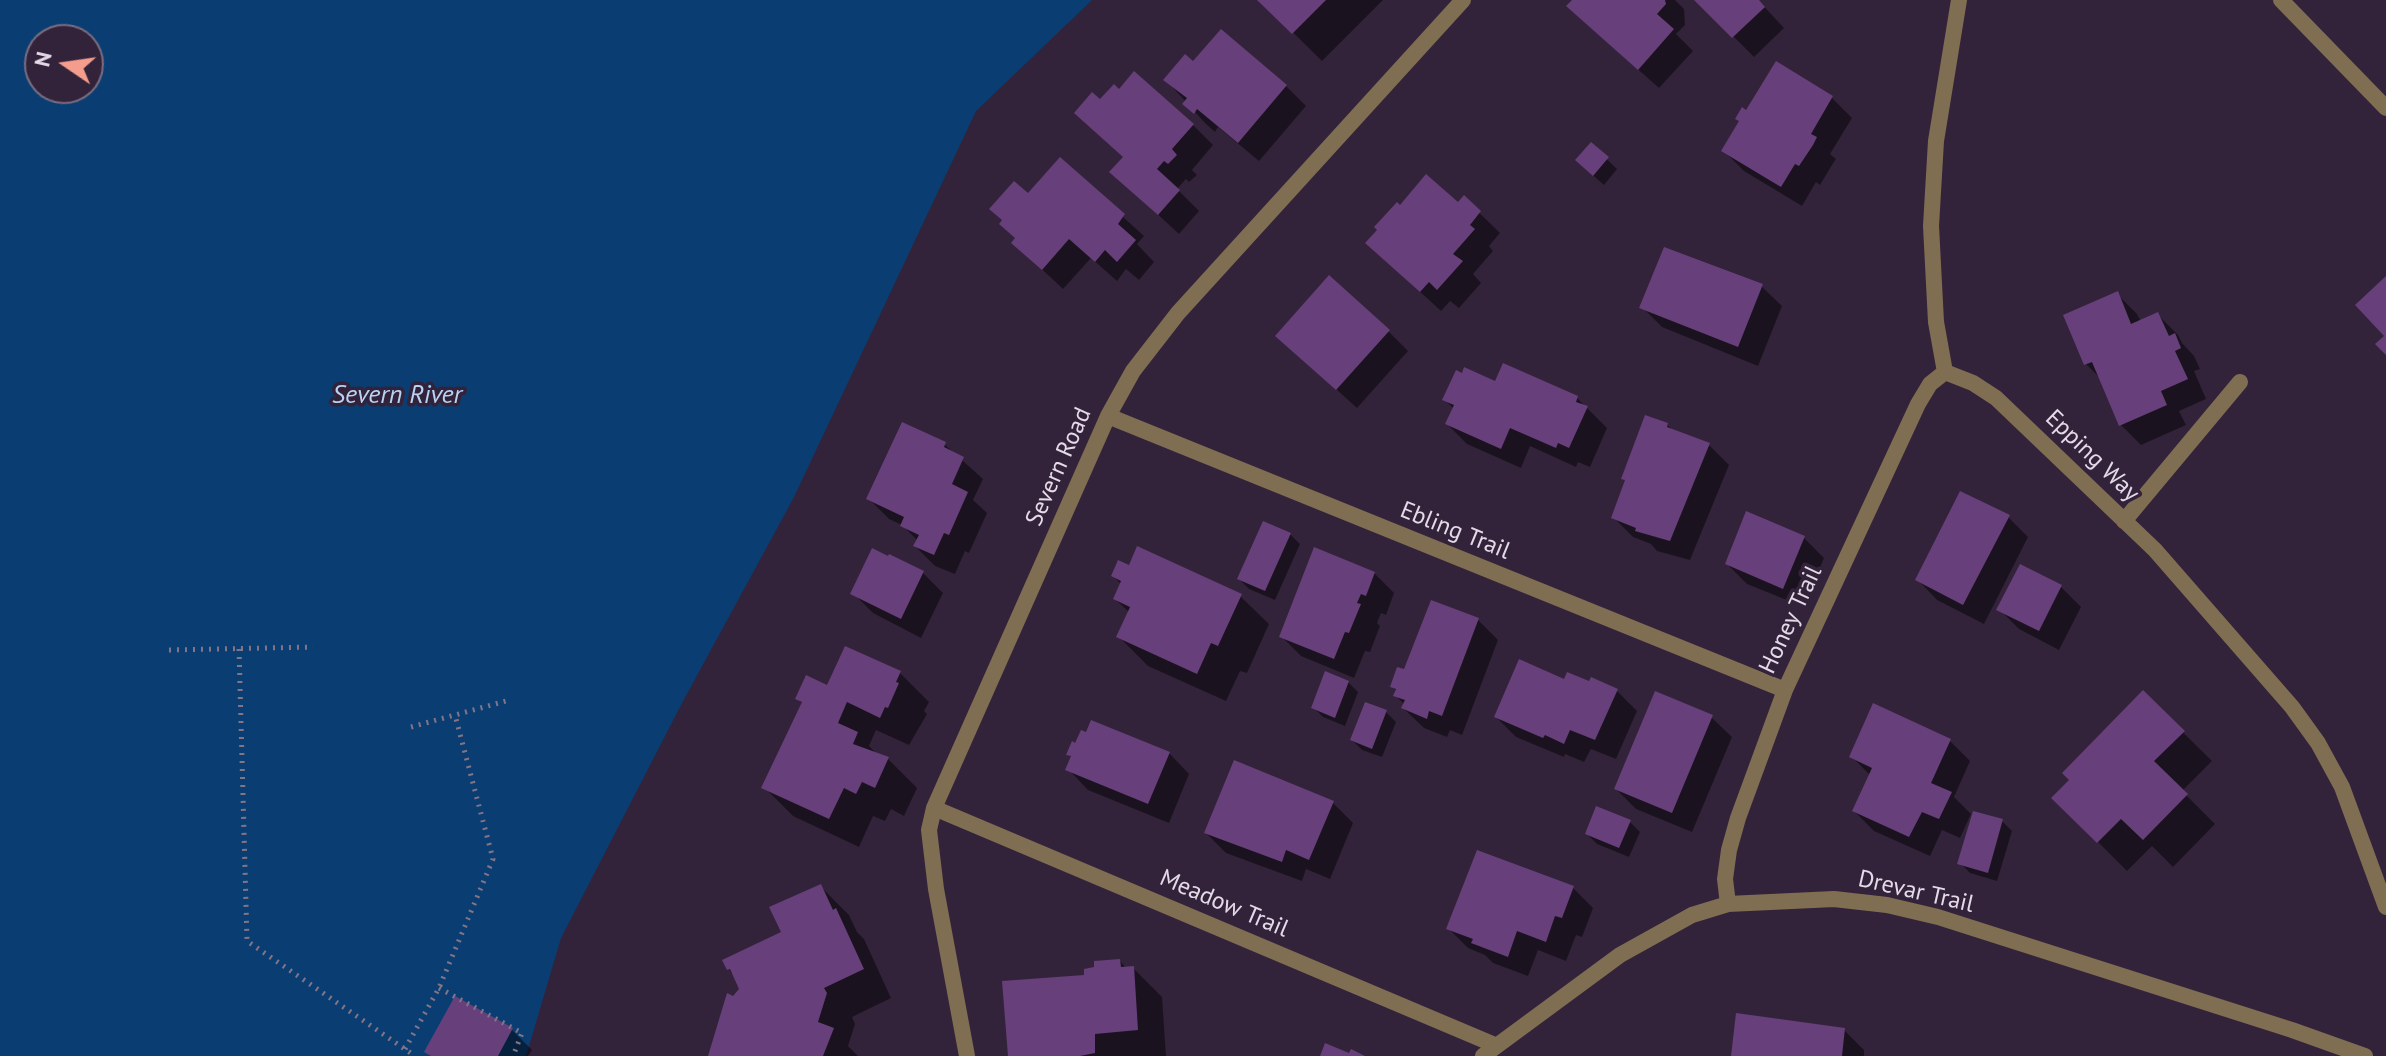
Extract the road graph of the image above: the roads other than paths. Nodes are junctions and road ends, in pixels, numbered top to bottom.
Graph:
1 (1463, 0) edge
2 (1959, 0) edge
3 (2281, 0) edge
4 (2386, 108) edge
5 (1945, 372) junction
6 (2240, 382) dead end
7 (1108, 416) junction
8 (2124, 521) junction
9 (1785, 690) junction
10 (934, 808) junction
11 (1728, 904) junction
12 (2386, 907) edge
13 (1489, 1051) edge
14 (967, 1056) edge
15 (2365, 1056) edge

1 - 7 street, Severn Road
2 - 5 street
3 - 4 street
5 - 8 street, Epping Way
5 - 9 street, Honey Trail
6 - 8 street
7 - 9 street, Ebling Trail
7 - 10 street, Severn Road
8 - 12 street, Epping Way
9 - 11 street, Honey Trail
10 - 13 street, Meadow Trail
10 - 14 street, Severn Road
11 - 13 street, Drevar Trail
11 - 15 street, Drevar Trail

